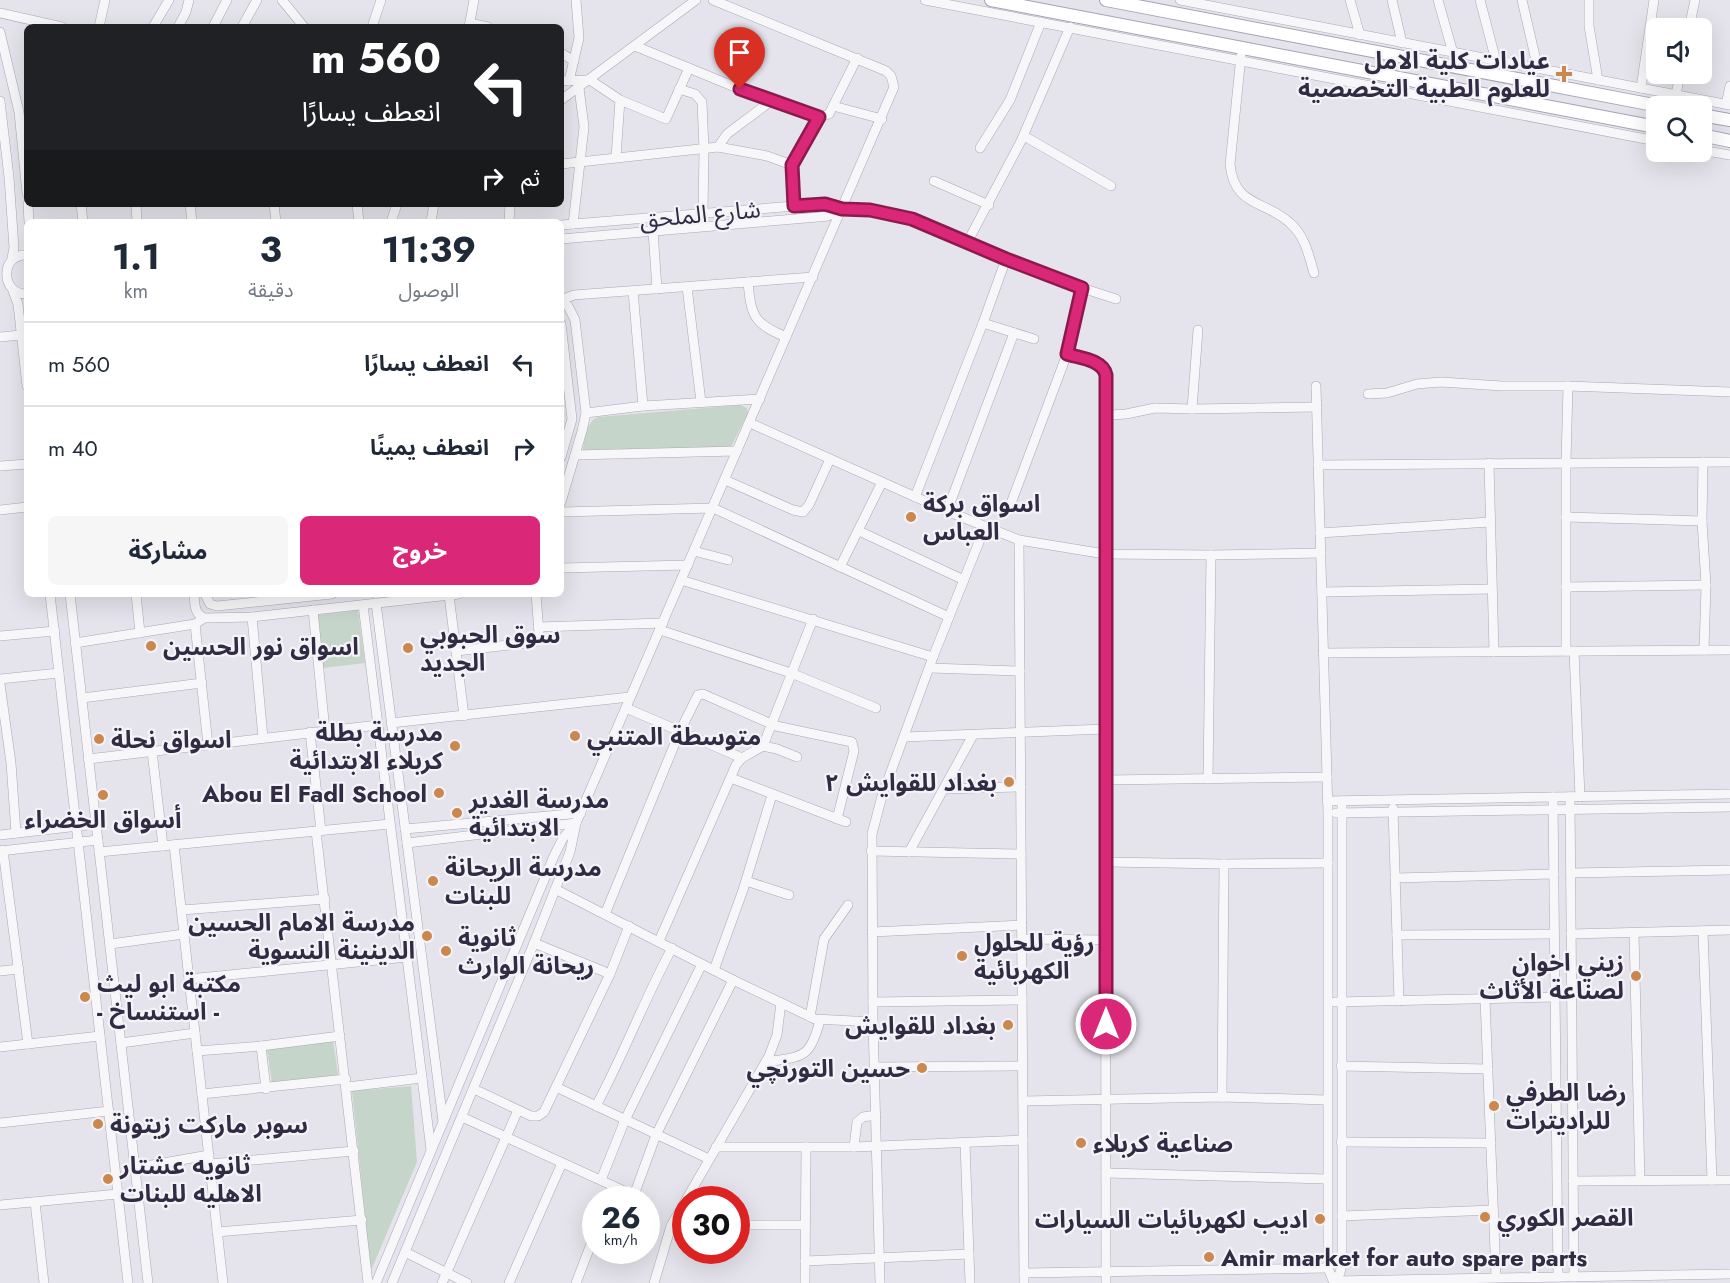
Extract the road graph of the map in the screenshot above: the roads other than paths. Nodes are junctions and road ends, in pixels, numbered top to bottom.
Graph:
1 (105, 0) edge
2 (169, 0) edge
3 (189, 0) edge
4 (227, 0) edge
5 (257, 0) edge
6 (282, 0) edge
7 (381, 0) edge
8 (474, 0) edge
9 (576, 0) edge
10 (696, 0) edge
11 (712, 0) edge
12 (925, 0) edge
13 (991, 0) edge
14 (1106, 0) edge
15 (1180, 0) edge
16 (1350, 0) edge
17 (1392, 0) edge
18 (1438, 0) edge
19 (1480, 0) edge
20 (1522, 0) edge
21 (1588, 0) edge
22 (1654, 0) edge
23 (1695, 0) edge
24 (1202, 2) edge
25 (0, 13) edge
26 (1691, 18) edge
27 (1041, 22) junction
28 (43, 24) edge
29 (100, 24) edge
30 (155, 24) edge
31 (180, 24) edge
32 (215, 24) edge
33 (244, 24) edge
34 (302, 24) edge
35 (374, 24) edge
36 (469, 24) edge
37 (1070, 27) junction
38 (0, 33) edge
39 (1360, 35) junction
40 (1402, 43) junction
41 (635, 46) junction
42 (1242, 47) junction
43 (1453, 53) junction
44 (564, 55) edge
45 (857, 58) junction
46 (574, 61) junction
47 (1240, 61) junction
48 (1496, 61) junction
49 (689, 68) junction
50 (1538, 69) junction
51 (590, 80) junction
52 (1598, 80) junction
53 (565, 81) edge
54 (1678, 84) edge
55 (1730, 86) edge
56 (579, 88) junction
57 (1641, 88) junction
58 (679, 89) junction
59 (15, 93) junction
60 (24, 93) edge
61 (1676, 95) junction
62 (564, 98) edge
63 (620, 100) junction
64 (0, 101) edge
65 (771, 101) junction
66 (1636, 102) junction
67 (1646, 104) edge
68 (1728, 105) edge
69 (833, 106) junction
70 (1, 116) edge
71 (819, 117) junction
72 (1712, 117) edge
73 (882, 119) junction
74 (1730, 120) edge
75 (1633, 122) junction
76 (1646, 125) edge
77 (24, 136) edge
78 (1024, 136) junction
79 (1712, 137) edge
80 (1646, 139) edge
81 (1730, 141) edge
82 (718, 147) junction
83 (980, 148) dead end
84 (704, 149) junction
85 (1712, 152) edge
86 (1730, 155) edge
87 (616, 157) junction
88 (580, 161) junction
89 (564, 164) edge
90 (792, 165) junction
91 (934, 181) dead end
92 (1111, 186) dead end
93 (988, 205) junction
94 (794, 206) junction
95 (842, 209) junction
96 (703, 213) junction
97 (573, 224) junction
98 (564, 225) edge
99 (653, 231) junction
100 (564, 239) edge
101 (968, 241) junction
102 (24, 255) edge
103 (1006, 259) junction
104 (6, 264) edge
105 (1314, 273) dead end
106 (813, 277) junction
107 (748, 282) junction
108 (687, 287) junction
109 (8, 288) edge
110 (1082, 288) junction
111 (657, 289) junction
112 (633, 291) junction
113 (24, 293) edge
114 (564, 299) edge
115 (1116, 299) dead end
116 (564, 304) edge
117 (984, 323) junction
118 (1198, 330) dead end
119 (1014, 333) junction
120 (21, 335) junction
121 (0, 337) edge
122 (786, 337) junction
123 (1034, 339) dead end
124 (564, 350) edge
125 (1067, 354) junction
126 (24, 360) edge
127 (1316, 386) dead end
128 (1568, 386) junction
129 (1730, 392) edge
130 (1368, 394) dead end
131 (760, 399) junction
132 (701, 402) junction
133 (643, 406) junction
134 (1317, 407) junction
135 (1192, 409) junction
136 (586, 413) junction
137 (1107, 418) junction
138 (750, 423) junction
139 (564, 447) edge
140 (737, 451) junction
141 (575, 455) junction
142 (830, 459) junction
143 (1566, 462) junction
144 (1703, 462) junction
145 (1730, 462) edge
146 (1489, 463) junction
147 (24, 464) edge
148 (1318, 465) junction
149 (0, 466) edge
150 (565, 478) edge
151 (725, 480) junction
152 (882, 482) junction
153 (915, 497) junction
154 (1010, 506) dead end
155 (24, 507) edge
156 (713, 508) junction
157 (0, 510) edge
158 (947, 511) junction
159 (564, 512) edge
160 (1566, 517) junction
161 (1702, 521) junction
162 (1490, 522) junction
163 (985, 527) junction
164 (859, 531) junction
165 (1320, 533) junction
166 (1019, 540) junction
167 (694, 551) junction
168 (1321, 553) junction
169 (1105, 554) junction
170 (1210, 555) junction
171 (728, 560) dead end
172 (688, 565) junction
173 (840, 567) junction
174 (564, 568) edge
175 (681, 580) junction
176 (964, 580) junction
177 (1706, 585) junction
178 (1566, 587) junction
179 (1492, 589) junction
180 (1322, 592) junction
181 (50, 597) edge
182 (70, 597) edge
183 (136, 597) edge
184 (194, 597) edge
185 (206, 597) edge
186 (416, 597) edge
187 (449, 597) edge
188 (536, 597) edge
189 (271, 598) edge
190 (376, 603) junction
191 (210, 604) junction
192 (363, 605) junction
193 (313, 610) junction
194 (252, 617) junction
195 (949, 617) junction
196 (204, 618) junction
197 (813, 619) junction
198 (195, 624) junction
199 (538, 627) junction
200 (661, 627) junction
201 (55, 631) junction
202 (140, 633) junction
203 (0, 636) edge
204 (75, 643) junction
205 (1704, 650) junction
206 (1730, 650) edge
207 (456, 651) junction
208 (1570, 651) junction
209 (1494, 652) junction
210 (1323, 653) junction
211 (933, 657) junction
212 (930, 668) junction
213 (1020, 671) junction
214 (59, 673) junction
215 (791, 673) junction
216 (0, 679) edge
217 (202, 683) junction
218 (0, 684) edge
219 (630, 697) junction
220 (82, 698) junction
221 (626, 708) junction
222 (876, 708) dead end
223 (464, 716) junction
224 (391, 723) junction
225 (771, 724) junction
226 (378, 725) junction
227 (1105, 729) junction
228 (325, 731) junction
229 (680, 731) junction
230 (310, 732) junction
231 (1021, 733) junction
232 (973, 735) junction
233 (904, 737) junction
234 (263, 738) junction
235 (208, 744) junction
236 (763, 746) junction
237 (152, 751) junction
238 (797, 757) dead end
239 (742, 758) junction
240 (88, 759) junction
241 (11, 763) junction
242 (0, 764) edge
243 (1327, 777) junction
244 (731, 778) junction
245 (1208, 779) junction
246 (1106, 780) junction
247 (1021, 787) junction
248 (944, 789) junction
249 (1730, 794) edge
250 (772, 795) junction
251 (1553, 797) junction
252 (1575, 797) junction
253 (1469, 799) junction
254 (1393, 800) junction
255 (1328, 801) junction
256 (1342, 801) junction
257 (1730, 807) edge
258 (1553, 809) junction
259 (1570, 809) junction
260 (1470, 811) junction
261 (1393, 812) junction
262 (580, 813) junction
263 (1328, 813) junction
264 (1342, 813) junction
265 (576, 823) junction
266 (96, 824) junction
267 (390, 824) junction
268 (77, 826) junction
269 (405, 829) junction
270 (319, 831) junction
271 (16, 833) junction
272 (0, 835) edge
273 (98, 840) junction
274 (78, 842) junction
275 (407, 843) junction
276 (174, 845) junction
277 (163, 846) junction
278 (2, 850) edge
279 (871, 851) junction
280 (99, 852) junction
281 (909, 852) junction
282 (1021, 854) junction
283 (1106, 862) junction
284 (1328, 863) junction
285 (1224, 864) junction
286 (1730, 870) edge
287 (1571, 873) junction
288 (1554, 874) junction
289 (1395, 878) junction
290 (746, 881) junction
291 (555, 889) junction
292 (4, 890) edge
293 (789, 895) dead end
294 (325, 899) junction
295 (848, 904) dead end
296 (182, 910) junction
297 (605, 914) junction
298 (1022, 925) junction
299 (628, 926) junction
300 (1730, 930) edge
301 (1703, 931) junction
302 (872, 932) junction
303 (1634, 933) junction
304 (184, 934) junction
305 (1554, 934) junction
306 (1571, 934) junction
307 (1397, 935) junction
308 (1022, 939) junction
309 (1106, 940) junction
310 (659, 941) junction
311 (534, 943) junction
312 (110, 944) junction
313 (672, 948) junction
314 (407, 957) junction
315 (702, 964) junction
316 (332, 965) junction
317 (19, 969) junction
318 (714, 970) junction
319 (0, 971) edge
320 (610, 974) junction
321 (189, 979) junction
322 (733, 980) junction
323 (1555, 997) junction
324 (1485, 999) junction
325 (1022, 1000) junction
326 (1399, 1001) junction
327 (873, 1002) junction
328 (1342, 1002) junction
329 (781, 1003) junction
330 (1327, 1003) junction
331 (810, 1017) junction
332 (820, 1020) junction
333 (873, 1022) junction
334 (195, 1034) junction
335 (100, 1036) junction
336 (340, 1036) junction
337 (121, 1043) junction
338 (28, 1044) junction
339 (261, 1046) junction
340 (0, 1047) edge
341 (197, 1051) junction
342 (765, 1062) junction
343 (1022, 1066) junction
344 (1341, 1066) junction
345 (875, 1067) junction
346 (1488, 1069) junction
347 (422, 1078) junction
348 (438, 1081) junction
349 (459, 1082) junction
350 (346, 1083) junction
351 (556, 1087) junction
352 (266, 1089) junction
353 (474, 1089) junction
354 (202, 1094) junction
355 (440, 1095) junction
356 (1222, 1097) junction
357 (424, 1098) junction
358 (1106, 1100) junction
359 (1327, 1100) junction
360 (1023, 1101) junction
361 (596, 1106) junction
362 (518, 1110) junction
363 (109, 1111) junction
364 (876, 1115) junction
365 (462, 1117) junction
366 (625, 1120) junction
367 (443, 1121) junction
368 (0, 1123) edge
369 (656, 1135) junction
370 (507, 1138) junction
371 (1023, 1140) junction
372 (1341, 1142) junction
373 (965, 1143) junction
374 (1491, 1143) junction
375 (878, 1146) junction
376 (716, 1147) junction
377 (806, 1147) junction
378 (854, 1147) junction
379 (431, 1150) junction
380 (354, 1151) junction
381 (709, 1159) junction
382 (209, 1160) junction
383 (562, 1163) junction
384 (135, 1168) junction
385 (1106, 1173) junction
386 (1327, 1179) junction
387 (601, 1180) junction
388 (1712, 1180) junction
389 (1730, 1180) edge
390 (1640, 1181) junction
391 (1573, 1182) junction
392 (613, 1186) edge
393 (637, 1186) edge
394 (694, 1186) edge
395 (118, 1194) junction
396 (35, 1202) junction
397 (0, 1205) edge
398 (1493, 1210) junction
399 (1342, 1216) junction
400 (362, 1220) junction
401 (750, 1225) edge
402 (806, 1225) junction
403 (671, 1226) edge
404 (217, 1232) junction
405 (405, 1252) junction
406 (969, 1254) junction
407 (879, 1258) junction
408 (805, 1261) junction
409 (583, 1264) edge
410 (1328, 1268) junction
411 (1106, 1272) junction
412 (1730, 1274) edge
413 (1496, 1277) junction
414 (1558, 1277) junction
415 (1574, 1277) junction
416 (444, 1278) edge
417 (1024, 1278) edge
418 (1334, 1282) edge
419 (44, 1283) edge
420 (128, 1283) edge
421 (148, 1283) edge
422 (223, 1283) edge
423 (368, 1283) edge
424 (375, 1283) edge
425 (392, 1283) edge
426 (467, 1283) edge
427 (509, 1283) edge
428 (576, 1283) edge
429 (654, 1283) edge
430 (805, 1283) edge
431 (880, 1283) edge
432 (970, 1283) edge
433 (1106, 1283) edge

1 - 29 street
2 - 30 street
3 - 31 street
4 - 32 street
5 - 33 street
6 - 34 street
7 - 35 street
8 - 36 street
9 - 46 street
10 - 41 street
11 - 45 street
12 - 27 street
13 - 42 main road
14 - 66 main road
15 - 24 street
16 - 39 street
17 - 40 street
18 - 43 street
19 - 48 street
20 - 50 street
21 - 52 street
22 - 57 street
23 - 26 street
24 - 39 street
25 - 28 street
27 - 37 street
27 - 83 street
37 - 47 street
37 - 78 street
38 - 59 street
39 - 40 street
40 - 43 street
41 - 49 street
41 - 51 street
42 - 47 street
42 - 75 main road
43 - 48 street
44 - 46 street
45 - 69 street
45 - 73 street
46 - 53 street
47 - 80 street
47 - 105 street
48 - 50 street
49 - 58 street
49 - 65 street
50 - 52 street
51 - 53 street
51 - 56 street
51 - 63 street
52 - 57 street
54 - 61 street
55 - 68 street
56 - 62 street
56 - 88 street
57 - 61 street
58 - 63 street
58 - 84 street
59 - 60 street
59 - 77 street
61 - 68 street
63 - 87 street
64 - 70 street
65 - 71 street
65 - 82 street
66 - 67 main road
66 - 75 main road
69 - 71 street
69 - 73 street
70 - 104 street
71 - 90 street
72 - 74 main road
73 - 95 street
75 - 76 main road
78 - 92 street
78 - 93 street
79 - 81 main road
82 - 84 street
82 - 90 street
84 - 87 street
84 - 96 street
85 - 86 street
87 - 88 street
88 - 89 street
88 - 97 street
90 - 94 street
91 - 93 street
93 - 101 street
94 - 95 street, شارع الملحق
94 - 96 street, شارع الملحق
95 - 99 street, شارع الملحق
95 - 101 street
95 - 106 street
96 - 97 street, شارع الملحق
97 - 98 street, شارع الملحق
99 - 100 street, شارع الملحق
99 - 111 street
101 - 103 street
102 - 104 street
103 - 110 street
103 - 117 street
104 - 109 street
106 - 107 street
106 - 122 street
107 - 108 street
107 - 122 street
108 - 111 street
108 - 132 street
109 - 113 street
109 - 120 street
110 - 115 street
110 - 125 street
111 - 112 street
112 - 114 street
112 - 133 street
116 - 136 street
117 - 119 street
117 - 153 street
118 - 135 street
119 - 123 street
119 - 158 street
120 - 121 street
120 - 126 street
122 - 131 street
124 - 139 street
125 - 137 street
125 - 154 street
127 - 134 street
128 - 129 street
128 - 130 street
128 - 143 street
131 - 132 street
131 - 138 street
132 - 133 street
133 - 136 street
134 - 135 street
134 - 148 street
135 - 137 street
136 - 141 street
137 - 169 street
138 - 140 street
138 - 142 street
140 - 141 street
140 - 151 street
141 - 150 street
142 - 151 street
142 - 152 street
143 - 144 street
143 - 146 street
143 - 160 street
144 - 145 street
144 - 161 street
146 - 148 street
146 - 162 street
147 - 149 street
148 - 165 street
151 - 156 street
152 - 153 street
152 - 164 street
153 - 158 street
155 - 157 street
156 - 159 street
156 - 167 street
156 - 173 street
158 - 163 street
160 - 161 street
160 - 178 street
161 - 177 street
162 - 165 street
162 - 179 street
163 - 166 street
163 - 176 street
164 - 173 street
164 - 176 street
165 - 168 street
166 - 169 street
166 - 213 street
167 - 171 street
167 - 172 street
168 - 170 street
168 - 180 street
169 - 170 street
169 - 227 street
170 - 245 street
172 - 174 street
172 - 175 street
173 - 195 street
175 - 197 street
175 - 200 street
176 - 195 street
177 - 178 street
177 - 205 street
178 - 208 street
179 - 180 street
179 - 209 street
180 - 210 street
181 - 201 street
182 - 204 street
183 - 202 street
184 - 196 street
185 - 191 street
186 - 190 street
187 - 207 street
188 - 199 street
189 - 191 street
190 - 192 street
190 - 224 street
191 - 196 street
192 - 193 street
192 - 226 street
193 - 194 street
193 - 228 street
194 - 196 street
194 - 234 street
195 - 211 street
196 - 198 street
197 - 211 street
197 - 215 street
198 - 202 street
198 - 217 street
199 - 200 street
199 - 207 street
200 - 215 street
200 - 219 street
201 - 203 street
201 - 214 street
202 - 204 street
204 - 220 street
205 - 206 street
205 - 208 street
207 - 223 street
208 - 209 street
208 - 252 street
209 - 210 street
210 - 243 street
211 - 212 street
212 - 213 street
212 - 233 street
213 - 231 street
214 - 216 street
214 - 268 street
215 - 222 street
215 - 225 street
217 - 220 street
217 - 235 street
218 - 241 street
219 - 221 street
219 - 223 street
220 - 240 street
221 - 229 street
221 - 262 street
223 - 224 street
224 - 269 street
225 - 229 street
225 - 236 street
225 - 250 street
226 - 228 street
226 - 267 street
227 - 231 street
227 - 246 street
228 - 230 street
229 - 239 street
229 - 297 street
230 - 234 street
230 - 270 street
231 - 232 street
231 - 247 street
232 - 233 street
232 - 248 street
233 - 279 street
234 - 235 street
235 - 237 street
236 - 238 street
236 - 239 street
237 - 240 street
237 - 277 street
239 - 244 street
240 - 266 street
241 - 242 street
241 - 271 street
243 - 245 street
243 - 255 street
244 - 250 street
244 - 310 street
245 - 246 street
246 - 283 street
247 - 248 street
247 - 282 street
248 - 281 street
249 - 252 street
250 - 290 street
251 - 252 street
251 - 253 street
251 - 258 street
252 - 259 street
253 - 254 street
253 - 260 street
254 - 256 street
254 - 261 street
255 - 256 street
255 - 263 street
256 - 264 street
257 - 259 street
258 - 259 street
258 - 260 street
258 - 288 street
259 - 287 street
260 - 261 street
261 - 264 street
261 - 289 street
262 - 265 street
262 - 269 street
263 - 264 street
263 - 284 street
264 - 328 street
265 - 275 street
265 - 291 street
265 - 349 street
266 - 268 street
266 - 273 street
267 - 270 street
267 - 314 street
268 - 271 street
268 - 274 street
269 - 275 street
270 - 276 street
270 - 294 street
271 - 272 street
273 - 274 street
273 - 280 street
274 - 278 street
274 - 335 street
275 - 348 street
276 - 277 street
276 - 296 street
277 - 280 street
278 - 292 street
279 - 281 street
279 - 302 street
280 - 312 street
281 - 282 street
282 - 298 street
283 - 285 street
283 - 309 street
284 - 285 street
284 - 330 street
285 - 356 street
286 - 287 street
287 - 306 street
288 - 289 street
288 - 305 street
289 - 307 street
290 - 293 street
290 - 318 street
291 - 297 street
291 - 311 street
292 - 317 street
294 - 296 street
294 - 316 street
295 - 331 street
296 - 304 street
297 - 299 street
298 - 302 street
298 - 308 street
299 - 310 street
299 - 320 street
300 - 301 street
301 - 303 street
301 - 388 street
302 - 327 street
303 - 306 street
303 - 390 street
304 - 312 street
304 - 321 street
305 - 307 street
305 - 323 street
306 - 391 street
307 - 326 street
308 - 309 street
308 - 325 street
309 - 358 street
310 - 313 street
311 - 320 street
311 - 353 street
312 - 337 street
313 - 315 street
313 - 361 street
314 - 316 street
314 - 347 street
315 - 318 street
315 - 366 street
316 - 321 street
316 - 336 street
317 - 319 street
317 - 338 street
318 - 322 street
320 - 351 street
321 - 334 street
322 - 329 street
322 - 369 street
323 - 324 street
323 - 414 street
324 - 326 street
324 - 346 street
325 - 327 street
325 - 343 street
326 - 328 street
327 - 333 street
328 - 330 street
328 - 344 street
329 - 331 street
329 - 342 street
330 - 359 street
331 - 332 street
332 - 333 street
332 - 342 street
333 - 345 street
334 - 337 street
334 - 341 street
335 - 338 street
335 - 363 street
336 - 339 street
336 - 350 street
337 - 384 street
338 - 340 street
339 - 341 street
339 - 352 street
341 - 354 street
342 - 376 street
343 - 345 street
343 - 360 street
344 - 346 street
344 - 372 street
345 - 364 street
346 - 374 street
347 - 350 street
347 - 357 street
348 - 349 street
348 - 355 street
349 - 367 street
350 - 352 street
350 - 380 street
351 - 361 street
351 - 362 street
352 - 354 street
353 - 362 street
353 - 365 street
354 - 382 street
355 - 357 street
355 - 367 street
356 - 358 street
356 - 359 street
357 - 379 street
358 - 360 street
358 - 385 street
359 - 386 street
360 - 371 street
361 - 366 street
362 - 370 street
363 - 368 street
363 - 395 street
364 - 375 street
364 - 378 street
365 - 370 street
365 - 405 street
366 - 369 street
366 - 387 street
367 - 379 street
369 - 381 street
369 - 393 street
370 - 383 street
370 - 416 street
371 - 373 street
371 - 417 street
372 - 374 street
372 - 399 street
373 - 375 street
373 - 406 street
374 - 398 street
375 - 378 street
375 - 407 street
376 - 377 street
376 - 381 street
377 - 378 street
377 - 402 street
379 - 424 street
380 - 382 street
380 - 400 street
381 - 394 street
382 - 384 street
382 - 404 street
383 - 387 street
383 - 427 street
384 - 421 street
385 - 386 street
385 - 411 street
386 - 410 street
387 - 392 street
388 - 389 street
388 - 390 street
390 - 391 street
391 - 415 street
395 - 396 street
395 - 420 street
396 - 397 street
396 - 419 street
398 - 399 street
398 - 413 street
399 - 418 street
400 - 404 street
400 - 423 street
401 - 402 street
402 - 408 street
403 - 429 street
404 - 422 street
405 - 416 street
405 - 425 street
406 - 407 street
406 - 432 street
407 - 408 street
407 - 431 street
408 - 430 street
409 - 428 street
410 - 411 street
410 - 418 street
411 - 417 street
411 - 433 street
412 - 415 street
413 - 414 street
413 - 418 street
414 - 415 street
416 - 426 street

